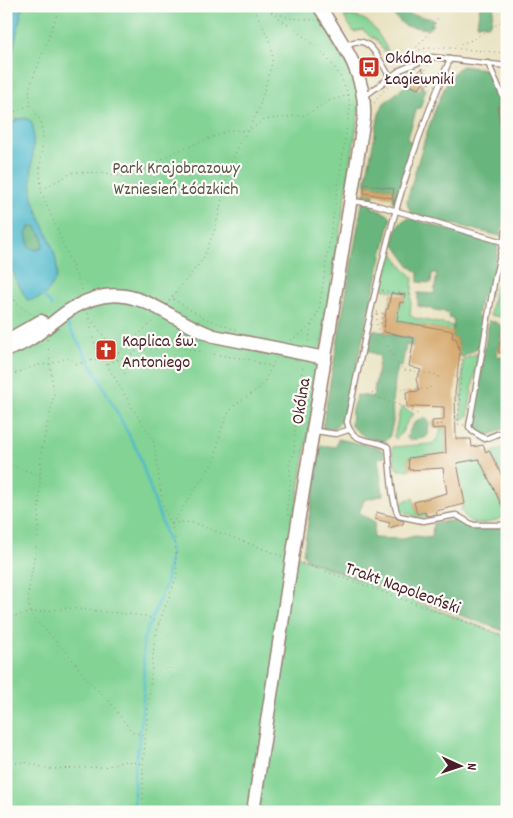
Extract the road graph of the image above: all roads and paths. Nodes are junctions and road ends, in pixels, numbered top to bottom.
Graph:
1 (60, 6) edge
2 (249, 6) edge
3 (263, 6) edge
4 (319, 6) edge
5 (253, 7) edge
6 (269, 10) junction
7 (438, 18) dead end
8 (507, 18) edge
9 (322, 19) dead end
10 (344, 46) junction
11 (451, 48) junction
12 (413, 52) junction
13 (507, 53) edge
14 (405, 54) dead end
15 (450, 59) junction
16 (488, 63) junction
17 (428, 64) dead end
18 (460, 64) dead end
19 (507, 66) edge
20 (449, 75) dead end
21 (390, 77) junction
22 (436, 91) junction
23 (349, 95) junction
24 (364, 97) junction
25 (31, 105) junction
26 (507, 105) edge
27 (6, 116) edge
28 (248, 131) junction
29 (41, 191) junction
30 (351, 201) junction
31 (396, 211) junction
32 (507, 227) edge
33 (502, 242) junction
34 (6, 282) edge
35 (381, 290) dead end
36 (414, 295) dead end
37 (85, 297) junction
38 (168, 304) junction
39 (89, 316) junction
40 (496, 322) dead end
41 (312, 324) junction
42 (507, 324) edge
43 (43, 325) junction
44 (377, 326) junction
45 (186, 329) dead end
46 (237, 336) junction
47 (289, 340) dead end
48 (6, 341) edge
49 (173, 346) junction
50 (482, 348) junction
51 (6, 350) edge
52 (278, 352) dead end
53 (306, 354) junction
54 (115, 355) junction
55 (102, 358) junction
56 (325, 358) junction
57 (118, 361) junction
58 (50, 364) junction
59 (107, 365) junction
60 (273, 366) junction
61 (126, 376) dead end
62 (6, 377) edge
63 (438, 378) dead end
64 (430, 386) dead end
65 (401, 389) dead end
66 (372, 392) dead end
67 (420, 415) dead end
68 (436, 424) dead end
69 (445, 424) dead end
70 (469, 426) junction
71 (313, 430) junction
72 (348, 430) junction
73 (507, 430) edge
74 (6, 464) edge
75 (40, 476) junction
76 (289, 517) dead end
77 (171, 524) junction
78 (507, 525) edge
79 (292, 560) junction
80 (30, 614) junction
81 (6, 619) edge
82 (159, 623) junction
83 (507, 638) edge
84 (145, 735) junction
85 (6, 764) edge
86 (143, 764) junction
87 (143, 812) edge
88 (253, 812) edge

1 - 25 path
2 - 5 path
3 - 6 path
4 - 10 street, Okólna
5 - 28 path
6 - 9 path
6 - 23 path
7 - 12 path
8 - 11 path
10 - 21 lane
10 - 24 street, Okólna
11 - 12 path
11 - 13 path
12 - 14 path
15 - 16 lane
15 - 21 lane
15 - 22 lane
16 - 19 lane
16 - 26 lane
17 - 22 path
18 - 20 path
21 - 24 lane
22 - 31 lane
23 - 28 path
23 - 41 path
24 - 30 street, Okólna
25 - 27 path
25 - 29 path
28 - 29 path
28 - 38 path
29 - 37 path
30 - 31 lane
30 - 56 street, Okólna
31 - 33 lane
31 - 72 lane
32 - 33 lane
33 - 50 lane
34 - 43 path
35 - 36 path
37 - 38 street
37 - 39 path
37 - 43 street
38 - 46 path
38 - 46 street
38 - 54 path
39 - 54 path
39 - 55 path
40 - 42 path
41 - 47 path
41 - 53 path
43 - 48 street
43 - 51 street
43 - 58 path
44 - 44 path
44 - 63 path
45 - 49 path
46 - 53 street
49 - 57 path
49 - 60 path
50 - 70 lane
50 - 70 path
52 - 60 path
53 - 56 street
53 - 76 path
54 - 57 path
54 - 59 path
55 - 58 path
55 - 59 path
56 - 71 street, Okólna
57 - 59 path
57 - 61 path
58 - 62 path
58 - 75 path
59 - 77 path
60 - 77 path
64 - 65 path
66 - 67 path
68 - 69 path
70 - 73 lane
71 - 72 lane
71 - 79 street, Okólna
72 - 78 lane
74 - 75 path
75 - 80 path
77 - 79 path, Trakt Napoleoński
77 - 82 path
79 - 83 path, Trakt Napoleoński
79 - 88 street, Okólna
80 - 81 path
80 - 82 path
80 - 84 path
82 - 84 path
84 - 86 path
85 - 86 path
86 - 87 path

